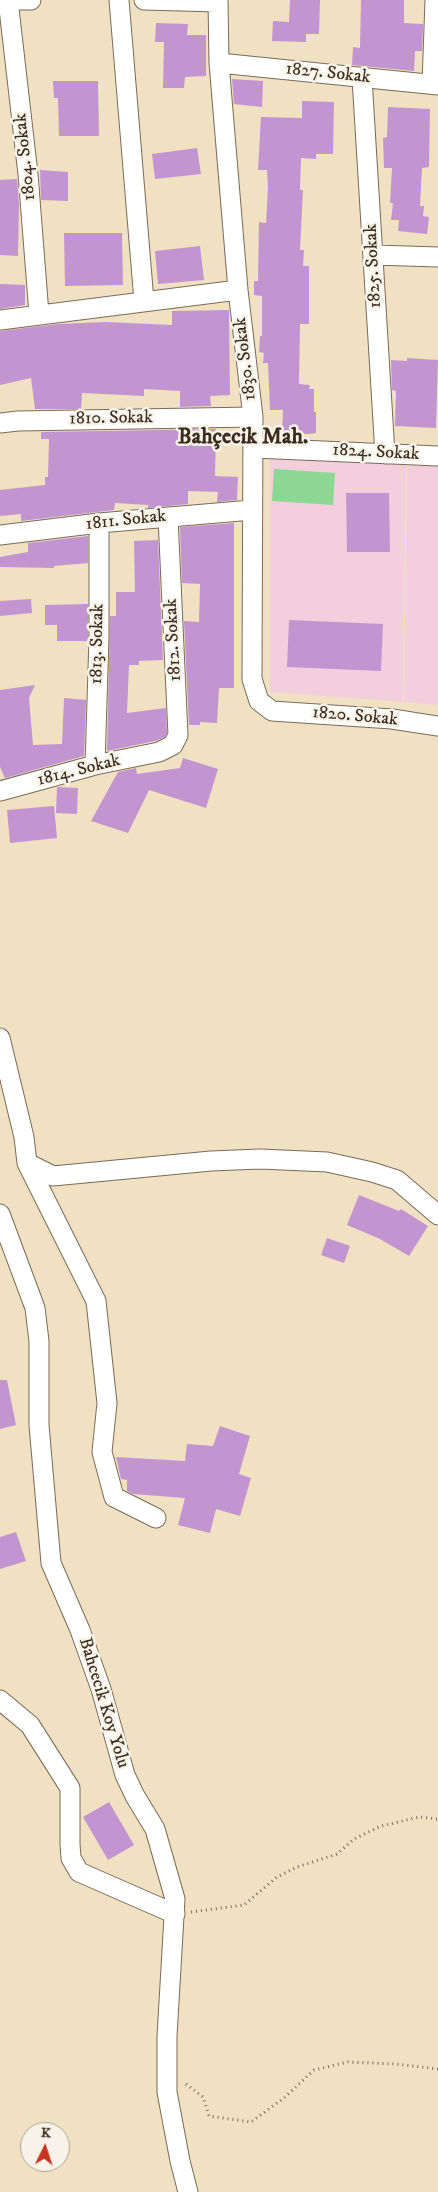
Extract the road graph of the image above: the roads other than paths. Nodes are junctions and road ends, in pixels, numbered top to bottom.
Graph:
1 (8, 0) edge
2 (31, 0) edge
3 (119, 0) edge
4 (144, 0) edge
5 (436, 0) edge
6 (218, 1) edge
7 (219, 64) junction
8 (362, 78) junction
9 (435, 85) edge
10 (374, 256) junction
11 (438, 257) edge
12 (238, 290) junction
13 (144, 301) junction
14 (39, 314) junction
15 (0, 320) edge
16 (253, 417) junction
17 (0, 423) edge
18 (254, 448) junction
19 (385, 454) junction
20 (438, 456) edge
21 (252, 510) junction
22 (168, 517) junction
23 (99, 523) junction
24 (0, 535) edge
25 (272, 710) joint
26 (438, 726) edge
27 (159, 752) joint
28 (95, 765) junction
29 (0, 791) edge
30 (0, 1038) edge
31 (27, 1163) junction
32 (0, 1214) edge
33 (438, 1215) edge
34 (156, 1518) dead end
35 (0, 1700) edge
36 (175, 1914) junction
37 (188, 2192) edge

1 - 2 street
1 - 14 street, 1804. Sokak
3 - 13 street
4 - 6 street
5 - 9 street
6 - 7 street, 1830. Sokak
7 - 8 street, 1827. Sokak
7 - 12 street, 1830. Sokak
8 - 9 street, 1827. Sokak
8 - 10 street, 1825. Sokak
10 - 11 street
10 - 19 street, 1825. Sokak
12 - 13 street
12 - 16 street, 1830. Sokak
13 - 14 street
14 - 15 street
16 - 17 street, 1810. Sokak
16 - 18 street, 1830. Sokak
18 - 19 street, 1824. Sokak
18 - 21 street, 1830. Sokak
19 - 20 street, 1824. Sokak
21 - 22 street, 1811. Sokak
21 - 25 street, 1830. Sokak
22 - 23 street, 1811. Sokak
22 - 27 street, 1812. Sokak
23 - 24 street, 1811. Sokak
23 - 28 street, 1813. Sokak
25 - 26 street, 1820. Sokak
27 - 28 street, 1814. Sokak
28 - 29 street, 1814. Sokak
30 - 31 street
31 - 33 street
31 - 34 street
32 - 36 street, Bahcecik Koy Yolu
35 - 36 street
36 - 37 street, Bahcecik Koy Yolu

